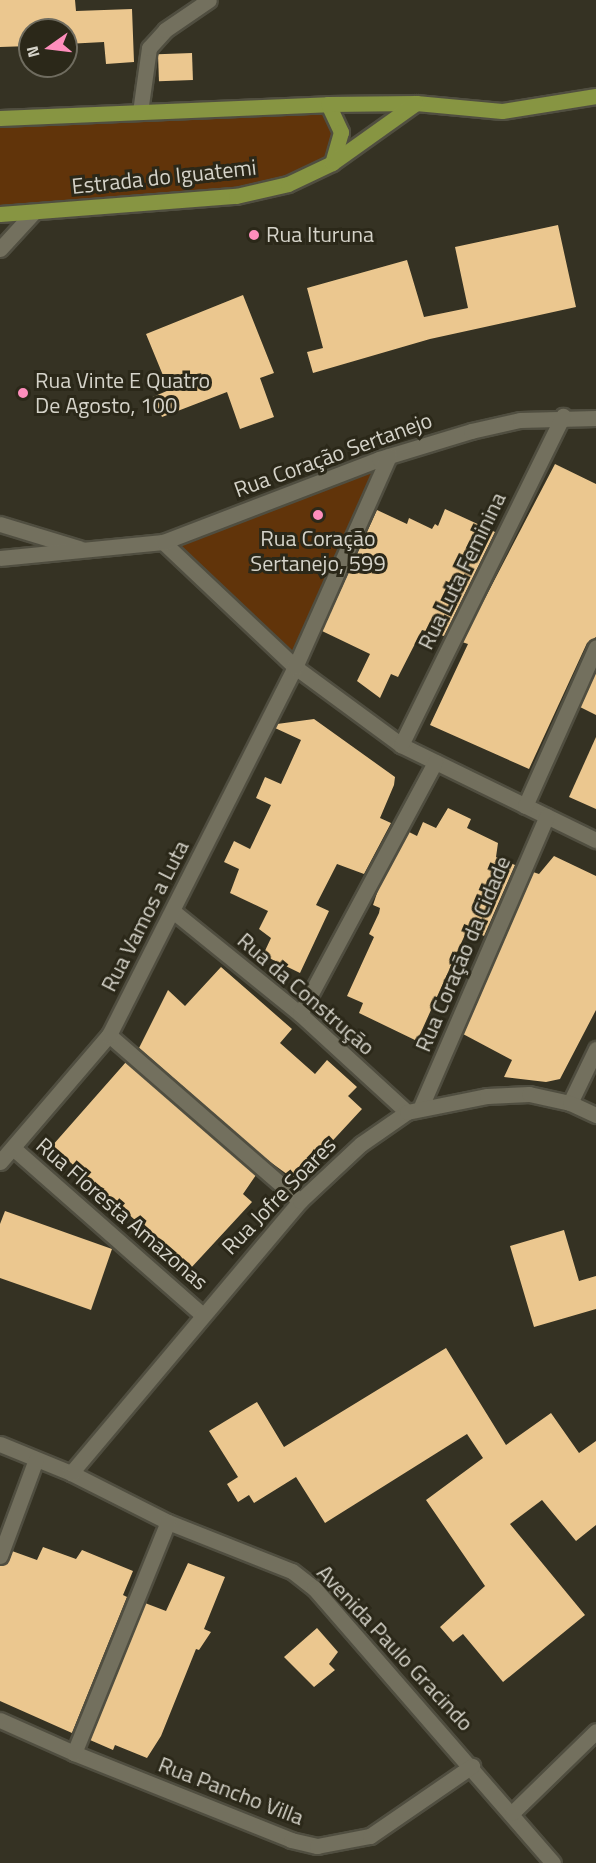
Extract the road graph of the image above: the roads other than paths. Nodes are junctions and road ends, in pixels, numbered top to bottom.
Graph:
1 (208, 0) edge
2 (596, 96) edge
3 (416, 103) junction
4 (328, 104) junction
5 (140, 112) junction
6 (0, 118) edge
7 (332, 163) junction
8 (33, 213) junction
9 (0, 214) edge
10 (0, 249) edge
11 (563, 416) junction
12 (596, 418) edge
13 (388, 456) junction
14 (0, 524) edge
15 (163, 542) junction
16 (88, 551) junction
17 (0, 558) edge
18 (596, 646) edge
19 (295, 667) junction
20 (401, 745) junction
21 (435, 762) junction
22 (525, 806) junction
23 (547, 816) junction
24 (596, 840) edge
25 (174, 912) junction
26 (300, 1014) junction
27 (110, 1035) junction
28 (596, 1048) edge
29 (570, 1103) junction
30 (414, 1111) junction
31 (596, 1115) edge
32 (13, 1148) junction
33 (0, 1162) edge
34 (300, 1201) junction
35 (201, 1314) junction
36 (0, 1444) edge
37 (36, 1458) junction
38 (71, 1473) junction
39 (168, 1522) junction
40 (0, 1556) edge
41 (0, 1720) edge
42 (596, 1731) edge
43 (74, 1753) junction
44 (472, 1766) junction
45 (512, 1813) junction
46 (553, 1863) edge

1 - 5 street
2 - 3 main road
3 - 4 main road
3 - 7 main road, Estrada do Iguatemi
4 - 5 main road
4 - 7 main road
5 - 6 main road
7 - 8 main road, Estrada do Iguatemi
8 - 9 main road, Estrada do Iguatemi
8 - 10 street
11 - 12 street, Rua Coração Sertanejo
11 - 13 street, Rua Coração Sertanejo
11 - 20 street, Rua Luta Feminina
13 - 15 street, Rua Coração Sertanejo
13 - 19 street, Rua Vamos a Luta
14 - 16 street, Rua Coração Sertanejo
15 - 16 street, Rua Coração Sertanejo
15 - 19 street
16 - 17 street, Rua Coração Sertanejo
18 - 22 street
19 - 20 street
19 - 25 street, Rua Vamos a Luta
20 - 21 street
21 - 22 street
21 - 26 street
22 - 23 street
23 - 24 street
23 - 30 street, Rua Coração da Cidade
25 - 26 street, Rua da Construção
25 - 27 street, Rua Vamos a Luta
26 - 30 street, Rua da Construção
27 - 32 street, Rua Vamos a Luta
27 - 34 street
28 - 29 street
29 - 30 street, Rua Jofre Soares
29 - 31 street, Rua Jofre Soares
30 - 34 street, Rua Jofre Soares
32 - 33 street, Rua Vamos a Luta
32 - 35 street, Rua Floresta Amazonas
34 - 35 street, Rua Jofre Soares
35 - 38 street, Rua Jofre Soares
36 - 37 street, Avenida Paulo Gracindo
37 - 38 street, Avenida Paulo Gracindo
37 - 40 street
38 - 39 street, Avenida Paulo Gracindo
39 - 43 street
39 - 44 street, Avenida Paulo Gracindo
41 - 43 street, Rua Pancho Villa
42 - 45 street
43 - 44 street, Rua Pancho Villa
44 - 45 street, Avenida Paulo Gracindo
45 - 46 street, Avenida Paulo Gracindo

